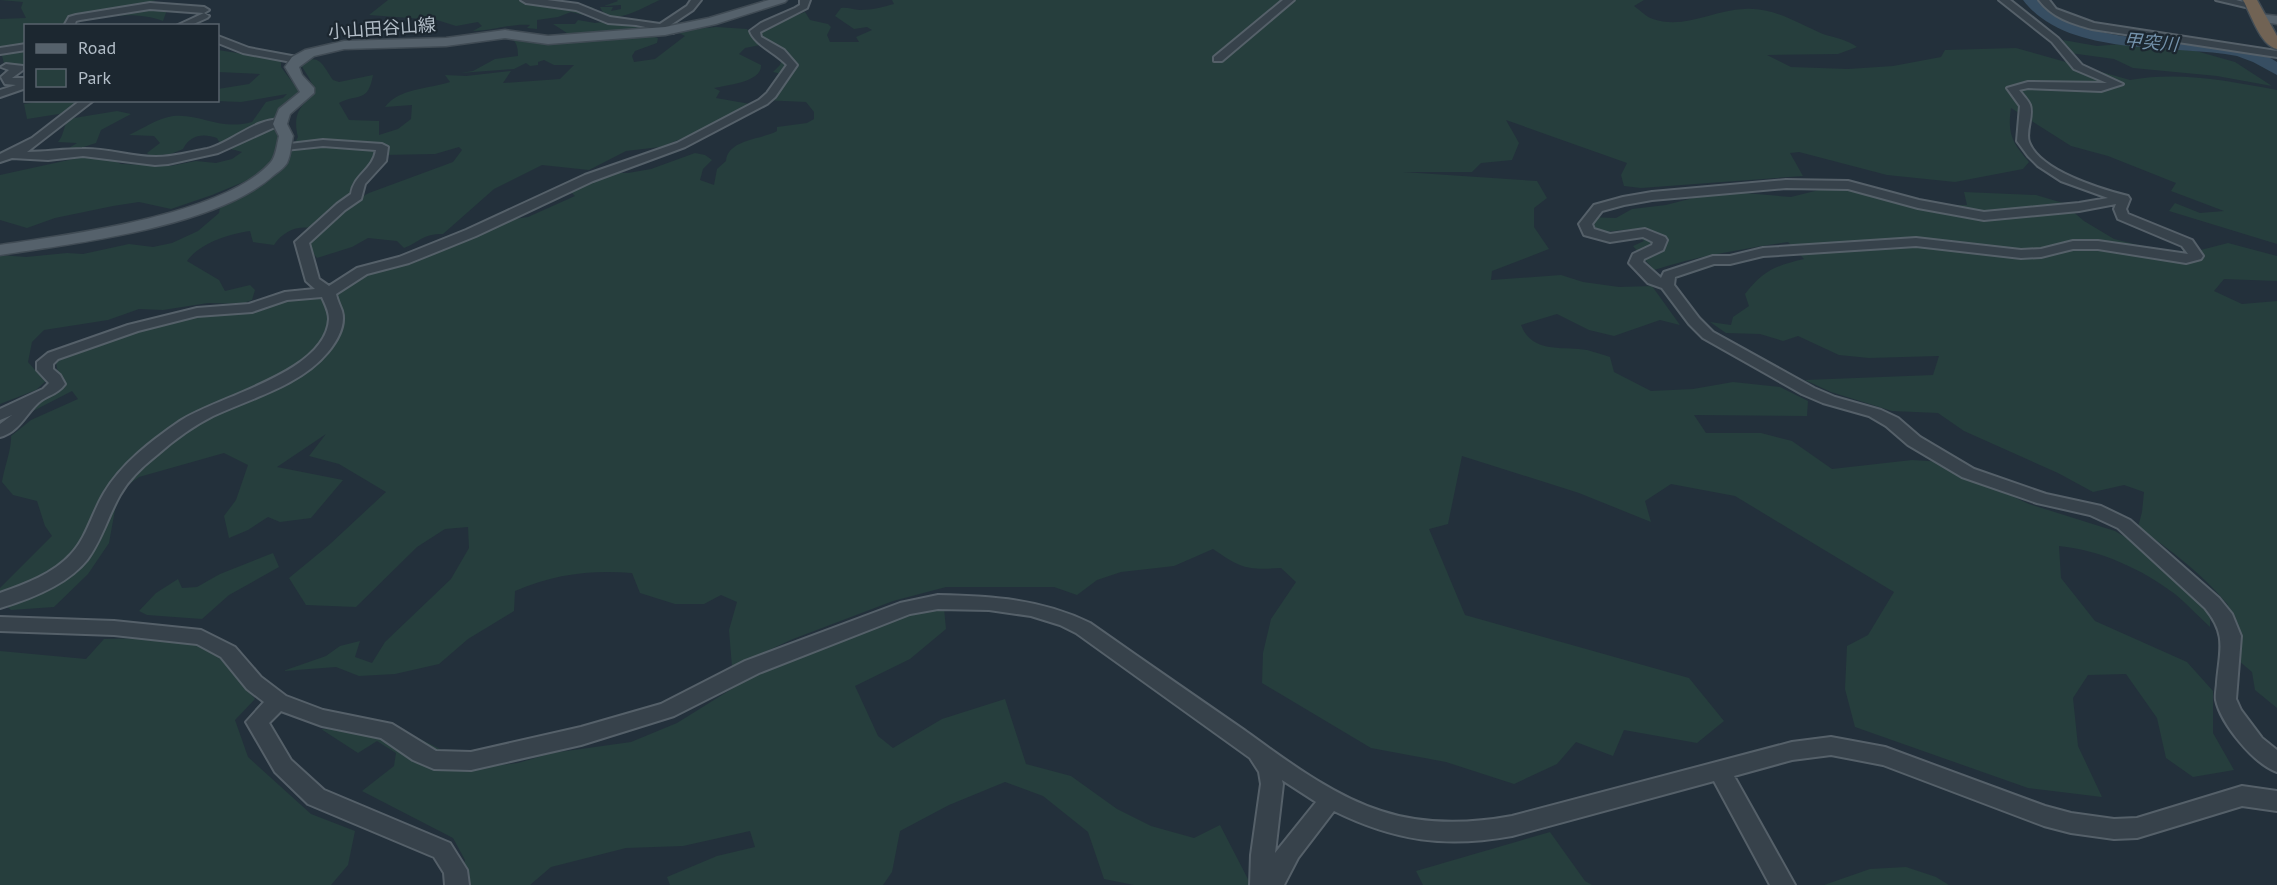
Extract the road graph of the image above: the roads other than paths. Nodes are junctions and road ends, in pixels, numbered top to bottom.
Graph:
1 (526, 0) edge
2 (696, 0) edge
3 (781, 0) edge
4 (805, 0) edge
5 (1289, 0) edge
6 (2222, 0) edge
7 (2005, 1) edge
8 (2038, 4) edge
9 (2254, 8) edge
10 (204, 13) edge
11 (2277, 20) edge
12 (70, 24) edge
13 (184, 24) edge
14 (667, 28) junction
15 (219, 40) edge
16 (2277, 45) edge
17 (24, 47) edge
18 (0, 51) edge
19 (2277, 54) edge
20 (1218, 59) dead end
21 (297, 60) junction
22 (6, 67) dead end
23 (21, 87) edge
24 (0, 94) edge
25 (86, 102) edge
26 (280, 122) junction
27 (285, 147) junction
28 (13, 155) junction
29 (0, 158) edge
30 (2124, 199) junction
31 (0, 250) edge
32 (1667, 285) junction
33 (329, 292) junction
34 (32, 402) junction
35 (0, 416) edge
36 (0, 432) edge
37 (0, 601) edge
38 (0, 624) edge
39 (278, 701) junction
40 (1256, 751) junction
41 (2277, 763) edge
42 (1719, 770) junction
43 (1330, 799) junction
44 (2277, 801) edge
45 (457, 885) edge
46 (1262, 885) edge
47 (1272, 885) edge
48 (1783, 885) edge

1 - 14 street
2 - 14 street
3 - 14 main road, 小山田谷山線
4 - 33 street
5 - 20 street
6 - 9 street
7 - 8 street
7 - 30 street
8 - 19 street
9 - 11 main road
9 - 16 highway
10 - 12 street
10 - 13 street
14 - 21 main road, 小山田谷山線
15 - 21 street
17 - 18 street
21 - 26 main road
22 - 23 street
23 - 24 street
25 - 28 street
26 - 27 main road
26 - 28 street
27 - 31 main road
27 - 33 street
28 - 29 street
30 - 32 street
30 - 32 street
32 - 41 street
33 - 34 street
33 - 37 street
34 - 35 street
34 - 36 street
38 - 39 street
39 - 40 street
39 - 45 street
40 - 43 street
40 - 46 street
42 - 43 street
42 - 44 street
42 - 48 street
43 - 47 street

